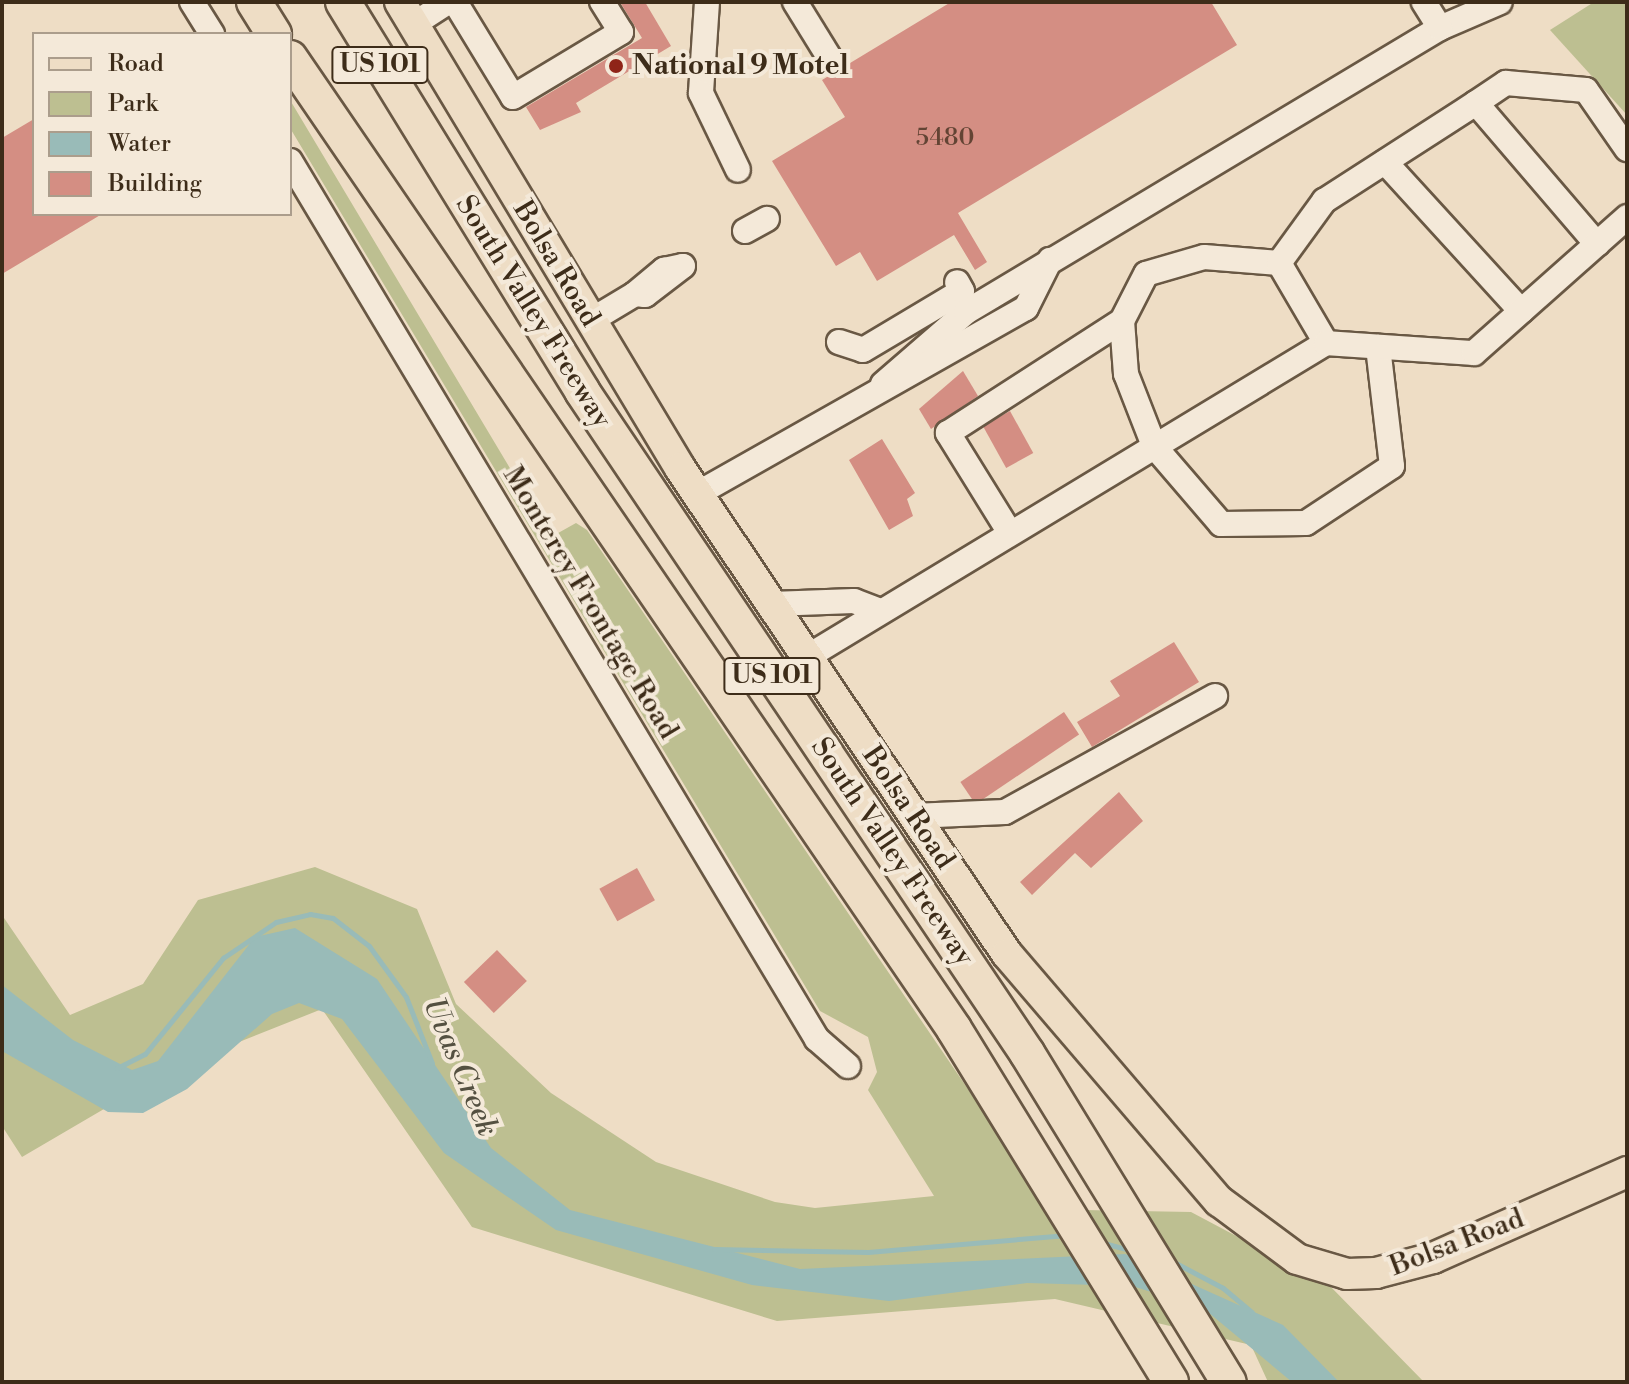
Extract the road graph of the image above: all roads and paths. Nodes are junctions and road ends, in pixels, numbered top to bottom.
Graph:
1 (192, 2) edge
2 (254, 2) edge
3 (343, 2) edge
4 (448, 2) edge
5 (455, 2) edge
6 (602, 2) edge
7 (707, 2) edge
8 (795, 2) edge
9 (1424, 2) edge
10 (1500, 2) edge
11 (407, 13) edge
12 (1440, 28) junction
13 (211, 32) edge
14 (273, 32) edge
15 (292, 61) edge
16 (832, 62) dead end
17 (1476, 103) junction
18 (1627, 149) edge
19 (1385, 162) junction
20 (292, 164) edge
21 (738, 170) dead end
22 (1627, 217) edge
23 (1597, 244) junction
24 (1279, 263) junction
25 (957, 282) dead end
26 (635, 294) dead end
27 (1521, 311) junction
28 (590, 321) junction
29 (1122, 321) junction
30 (839, 342) dead end
31 (1326, 343) junction
32 (1378, 347) junction
33 (1154, 446) junction
34 (697, 494) junction
35 (1010, 533) junction
36 (771, 604) junction
37 (880, 611) junction
38 (807, 657) junction
39 (1215, 696) dead end
40 (913, 816) junction
41 (848, 1066) dead end
42 (1627, 1172) edge
43 (1171, 1382) edge
44 (1229, 1382) edge

1 - 13 street
2 - 14 highway
3 - 44 highway, South Valley Freeway / US 101
4 - 11 street
5 - 6 street
7 - 21 street
8 - 16 street
9 - 12 street
10 - 12 street
11 - 28 main road, Bolsa Road
12 - 34 street
15 - 43 highway, South Valley Freeway / US 101
17 - 18 street
17 - 19 street
17 - 23 street
19 - 24 street
19 - 27 street
20 - 41 street, Monterey Frontage Road
22 - 23 street
23 - 27 street
24 - 29 street
24 - 31 street
25 - 30 street
26 - 28 street
27 - 32 street
28 - 34 main road, Bolsa Road
29 - 33 street
29 - 35 street
31 - 32 street
31 - 33 street
32 - 33 street
33 - 35 street
34 - 36 main road, Bolsa Road
35 - 37 street
36 - 37 street
36 - 38 main road, Bolsa Road
37 - 38 street
38 - 40 main road, Bolsa Road
39 - 40 street
40 - 42 main road, Bolsa Road

